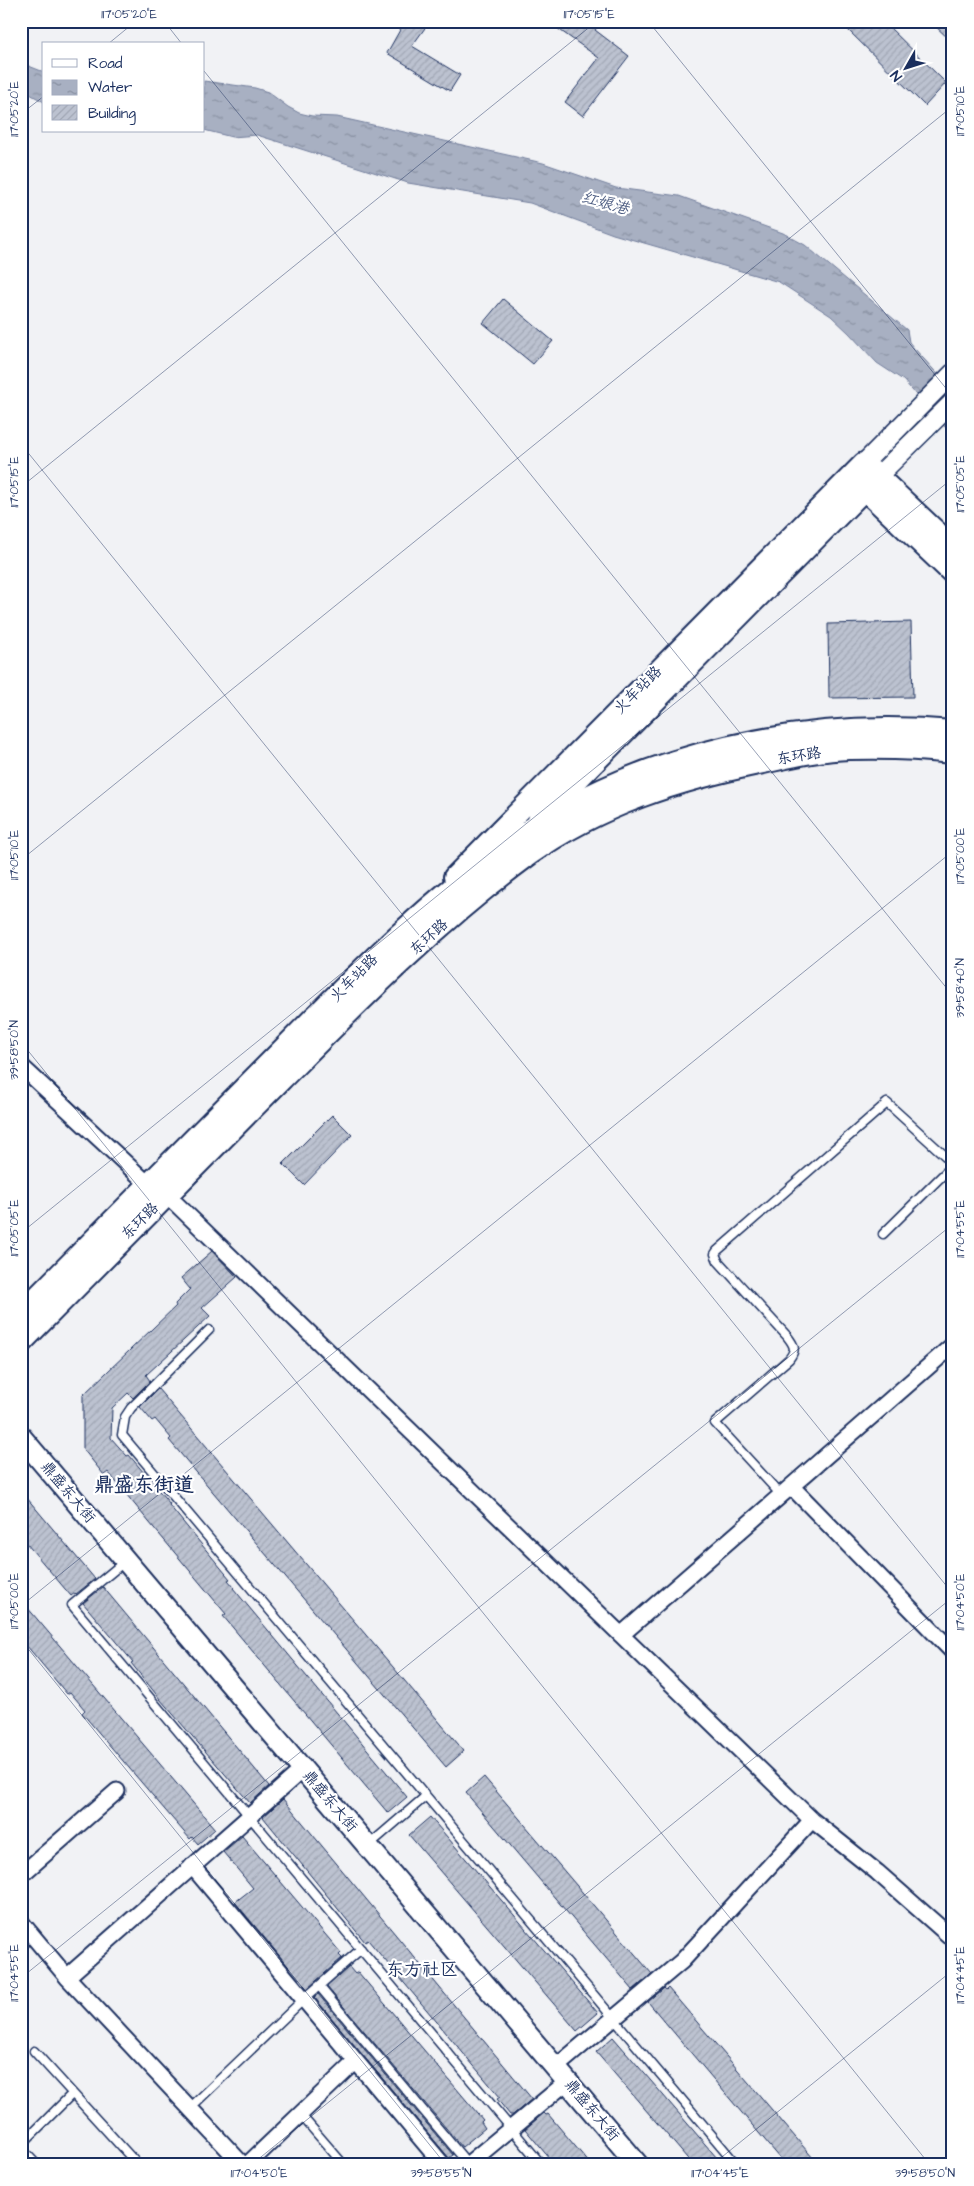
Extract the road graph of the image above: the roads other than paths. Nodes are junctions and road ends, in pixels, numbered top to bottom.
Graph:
1 (951, 374) edge
2 (953, 402) edge
3 (864, 476) junction
4 (953, 547) edge
5 (953, 574) edge
6 (953, 732) edge
7 (953, 752) edge
8 (524, 835) junction
9 (331, 1015) junction
10 (21, 1066) edge
11 (953, 1164) edge
12 (158, 1190) junction
13 (882, 1234) dead end
14 (21, 1314) edge
15 (209, 1330) dead end
16 (21, 1342) edge
17 (952, 1346) edge
18 (21, 1437) edge
19 (787, 1491) junction
20 (126, 1560) junction
21 (621, 1635) junction
22 (953, 1652) edge
23 (303, 1768) junction
24 (118, 1790) dead end
25 (426, 1796) junction
26 (249, 1816) junction
27 (812, 1820) junction
28 (368, 1846) junction
29 (192, 1866) junction
30 (21, 1875) edge
31 (21, 1922) edge
32 (953, 1939) edge
33 (361, 1949) junction
34 (67, 1977) junction
35 (318, 1986) junction
36 (304, 1999) junction
37 (614, 2018) junction
38 (34, 2051) dead end
39 (356, 2062) junction
40 (562, 2074) junction
41 (72, 2094) junction
42 (190, 2108) junction
43 (300, 2114) junction
44 (511, 2128) junction
45 (21, 2146) edge
46 (468, 2164) edge
47 (37, 2165) edge
48 (138, 2165) edge
49 (245, 2165) edge
50 (344, 2165) edge
51 (443, 2165) edge
52 (542, 2165) edge
53 (638, 2165) edge
54 (738, 2165) edge

1 - 3 street, 火车站路
2 - 3 street, 火车站路
3 - 4 main road
3 - 5 main road
3 - 8 main road, 火车站路
3 - 9 main road, 火车站路
6 - 8 main road, 东环路
7 - 9 main road, 东环路
8 - 9 main road, 东环路
9 - 12 main road, 东环路
10 - 12 street
11 - 13 lane
11 - 19 lane
12 - 14 main road, 东环路
12 - 16 main road, 东环路
12 - 21 street
15 - 25 lane
17 - 19 street
18 - 20 main road, 鼎盛东大街
19 - 21 street
19 - 22 street
20 - 23 main road, 鼎盛东大街
20 - 26 lane
21 - 27 street
23 - 26 street
23 - 28 main road, 鼎盛东大街
24 - 30 street
25 - 28 lane
25 - 37 lane
26 - 29 street
26 - 33 lane
27 - 32 street
27 - 37 street
28 - 40 main road, 鼎盛东大街
29 - 34 street
29 - 36 street
31 - 34 street
33 - 35 lane
33 - 44 lane
34 - 42 street
35 - 36 lane
35 - 46 lane
36 - 39 street
36 - 42 lane
37 - 40 street
37 - 54 lane
38 - 41 lane
39 - 43 street
39 - 51 street
40 - 44 street
40 - 53 main road, 鼎盛东大街
41 - 45 lane
41 - 48 lane
42 - 49 street
43 - 49 street
43 - 50 lane
44 - 46 street
44 - 52 lane
45 - 47 lane

